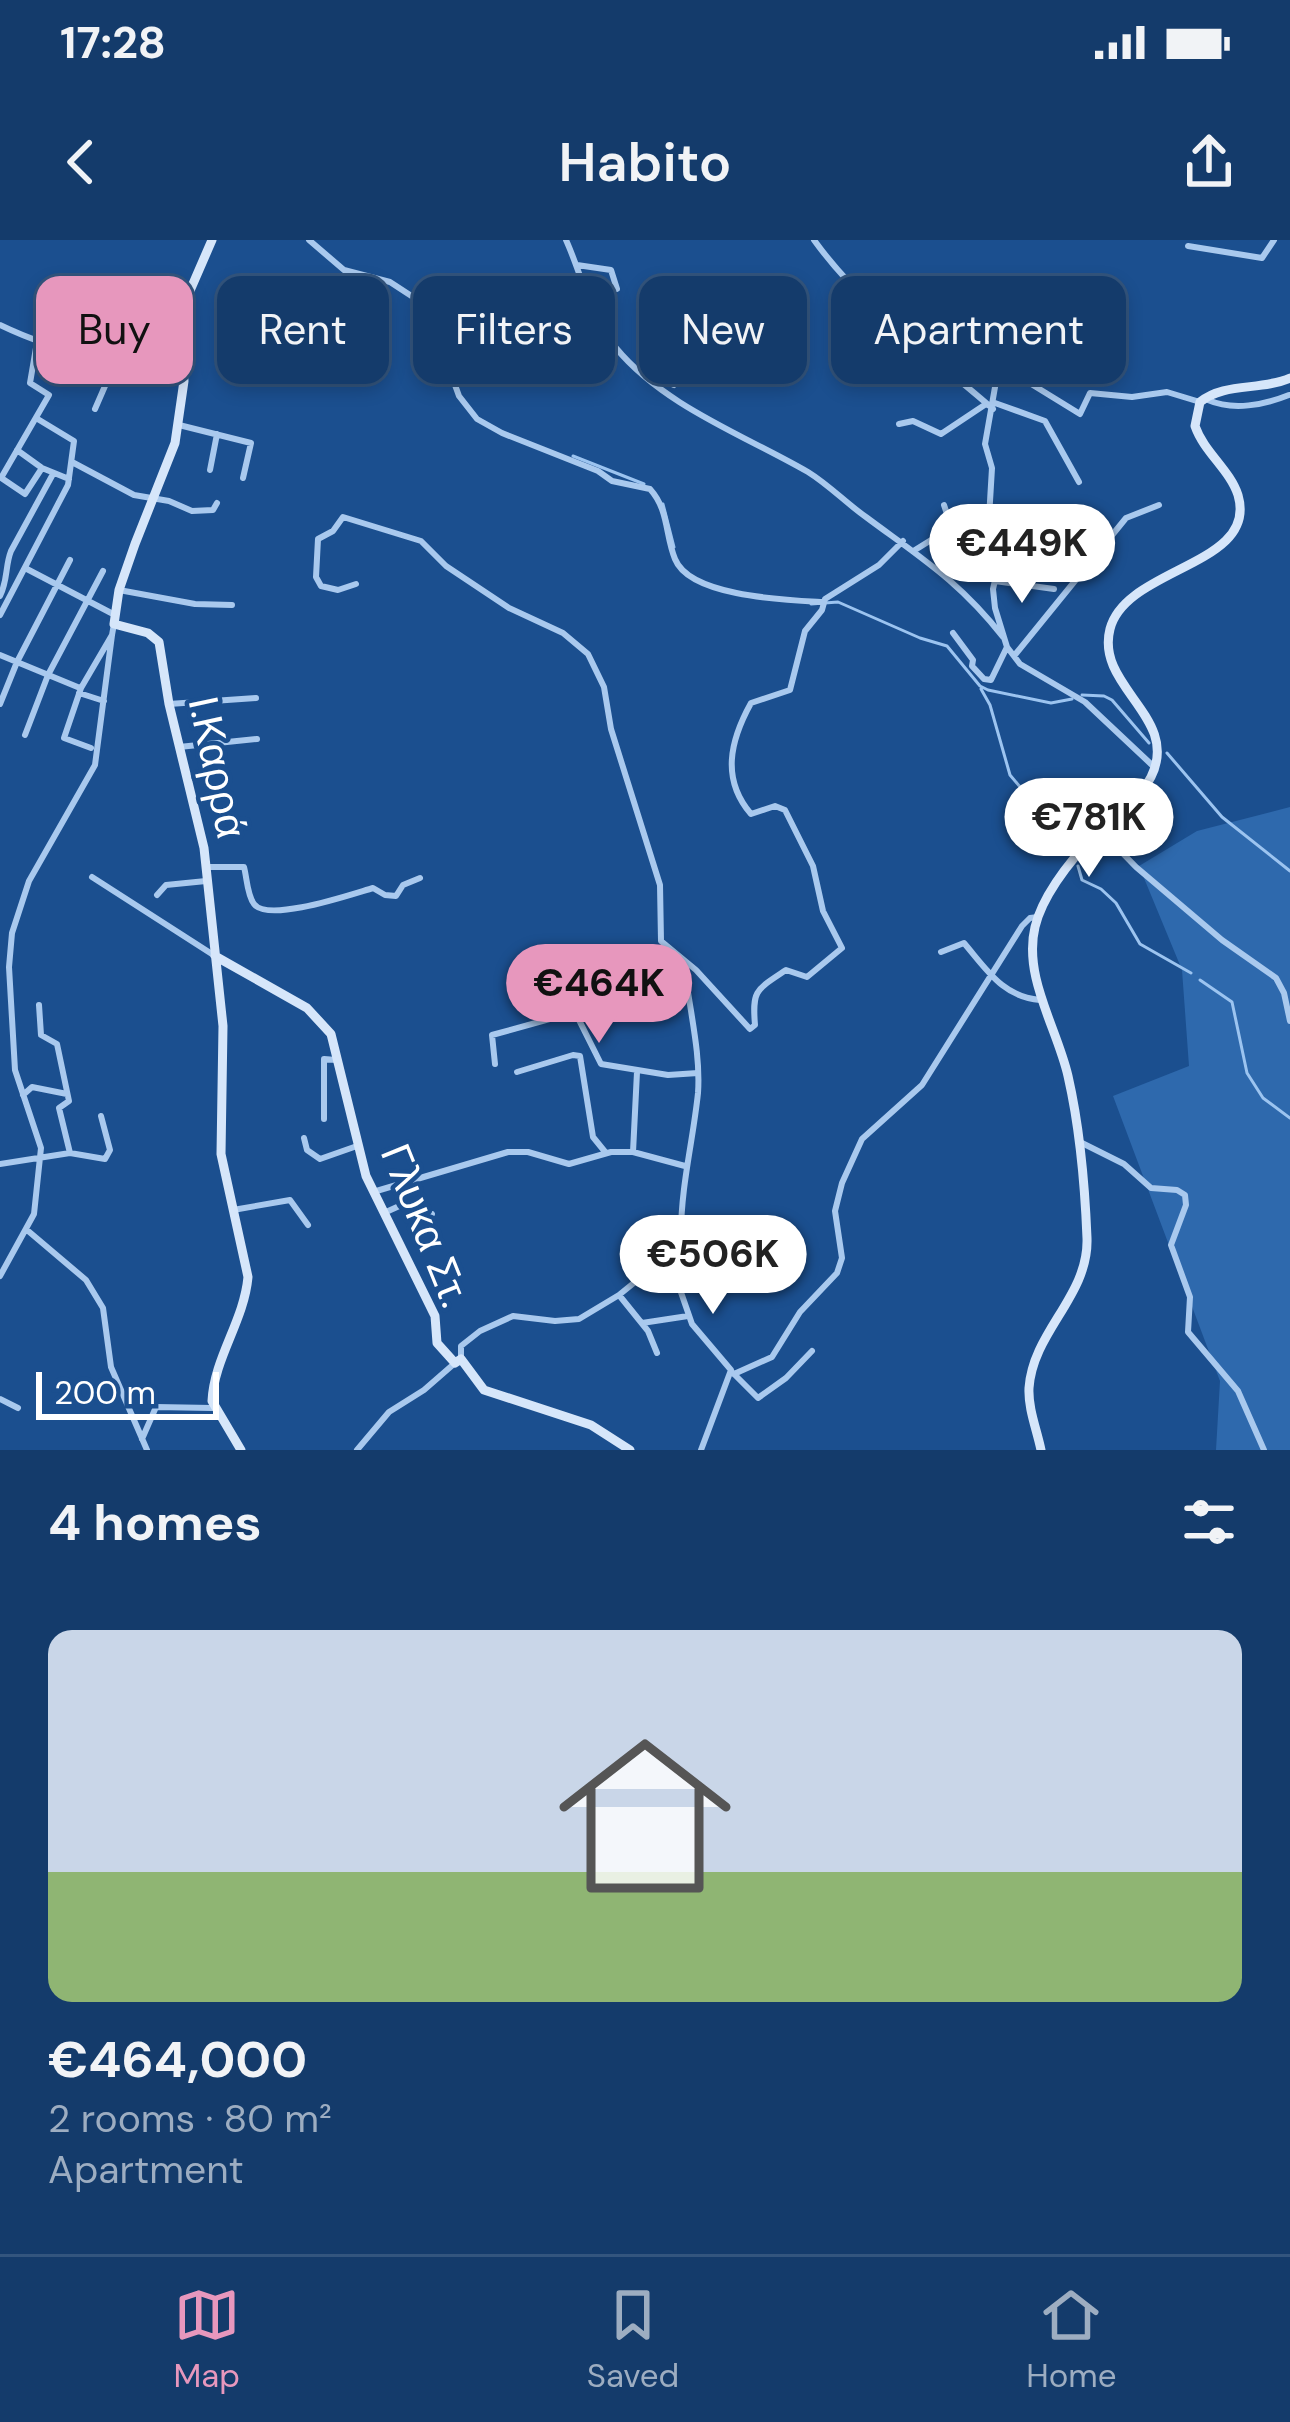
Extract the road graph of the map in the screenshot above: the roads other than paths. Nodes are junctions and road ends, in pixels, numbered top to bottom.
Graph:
1 (212, 240) edge
2 (309, 240) edge
3 (814, 240) edge
4 (1274, 240) edge
5 (568, 241) edge
6 (1188, 246) dead end
7 (577, 265) junction
8 (193, 283) edge
9 (617, 289) dead end
10 (0, 326) edge
11 (36, 342) edge
12 (36, 349) edge
13 (637, 367) junction
14 (1290, 378) edge
15 (104, 384) edge
16 (184, 384) edge
17 (997, 384) edge
18 (1029, 384) edge
19 (674, 385) dead end
20 (1289, 395) edge
21 (1203, 399) junction
22 (991, 405) junction
23 (95, 409) dead end
24 (36, 418) junction
25 (899, 424) dead end
26 (179, 425) junction
27 (218, 434) junction
28 (17, 450) junction
29 (73, 462) junction
30 (42, 469) junction
31 (210, 470) dead end
32 (52, 474) junction
33 (1, 477) edge
34 (243, 478) dead end
35 (69, 479) junction
36 (1079, 482) dead end
37 (154, 498) junction
38 (217, 503) dead end
39 (944, 505) dead end
40 (1160, 505) dead end
41 (1040, 520) dead end
42 (996, 538) junction
43 (903, 541) junction
44 (915, 550) junction
45 (70, 560) dead end
46 (3, 561) edge
47 (25, 568) junction
48 (103, 571) dead end
49 (995, 581) junction
50 (356, 584) dead end
51 (58, 585) junction
52 (1054, 589) dead end
53 (119, 590) junction
54 (0, 596) edge
55 (88, 601) junction
56 (232, 605) dead end
57 (823, 605) junction
58 (0, 615) edge
59 (114, 625) junction
60 (953, 633) dead end
61 (1004, 637) junction
62 (1007, 647) junction
63 (0, 655) edge
64 (1014, 656) junction
65 (16, 662) junction
66 (48, 675) junction
67 (80, 690) junction
68 (256, 698) dead end
69 (104, 701) junction
70 (0, 704) edge
71 (169, 704) junction
72 (26, 735) dead end
73 (257, 740) dead end
74 (179, 746) junction
75 (92, 748) dead end
76 (1154, 768) junction
77 (1099, 830) junction
78 (205, 867) junction
79 (92, 877) dead end
80 (420, 878) dead end
81 (206, 881) junction
82 (157, 895) dead end
83 (1038, 917) junction
84 (941, 952) dead end
85 (215, 956) junction
86 (683, 962) junction
87 (992, 975) junction
88 (1044, 1001) junction
89 (39, 1005) dead end
90 (1290, 1021) edge
91 (0, 1036) edge
92 (11, 1039) junction
93 (339, 1060) junction
94 (495, 1064) dead end
95 (637, 1071) junction
96 (517, 1072) dead end
97 (698, 1073) junction
98 (23, 1094) junction
99 (67, 1094) junction
100 (101, 1116) dead end
101 (324, 1119) dead end
102 (304, 1138) dead end
103 (1076, 1140) junction
104 (357, 1146) junction
105 (633, 1152) junction
106 (70, 1153) junction
107 (606, 1153) junction
108 (40, 1159) junction
109 (0, 1163) edge
110 (685, 1166) junction
111 (374, 1192) junction
112 (233, 1210) junction
113 (382, 1214) junction
114 (432, 1214) dead end
115 (308, 1225) dead end
116 (27, 1229) junction
117 (656, 1265) junction
118 (0, 1276) edge
119 (619, 1295) junction
120 (688, 1316) junction
121 (642, 1323) junction
122 (812, 1351) dead end
123 (657, 1353) dead end
124 (458, 1361) junction
125 (732, 1372) junction
126 (0, 1399) edge
127 (19, 1408) dead end
128 (212, 1408) junction
129 (142, 1438) junction
130 (147, 1450) edge
131 (241, 1450) edge
132 (357, 1450) edge
133 (630, 1450) edge
134 (701, 1450) edge
135 (1041, 1450) edge
136 (1264, 1450) edge

1 - 8 main road
2 - 57 street
3 - 22 street
4 - 6 street
5 - 7 street
7 - 9 street
7 - 13 street
10 - 11 street
12 - 24 street
13 - 19 street
13 - 43 street
14 - 21 main road
15 - 23 street
16 - 26 main road
17 - 22 street
18 - 21 street
20 - 21 street
21 - 76 main road
22 - 25 street
22 - 36 street
22 - 42 street
24 - 28 street
24 - 29 street
26 - 27 street
26 - 37 main road
27 - 31 street
27 - 34 street
28 - 30 street
28 - 33 street
29 - 35 street
29 - 37 street
30 - 32 street
30 - 33 street
32 - 35 street
32 - 46 street
35 - 47 street
37 - 38 street
37 - 53 main road
39 - 44 street
40 - 64 street
41 - 42 street
42 - 49 street
43 - 44 street
43 - 57 street
44 - 61 street
45 - 51 street
46 - 54 street
47 - 51 street
47 - 58 street
48 - 55 street
49 - 52 street
49 - 61 street
50 - 86 street
51 - 55 street
51 - 65 street
53 - 56 street
53 - 59 main road
55 - 59 street
55 - 66 street
57 - 86 street
59 - 67 street
59 - 69 street
59 - 71 main road, Ι.Καρρά
60 - 62 street
61 - 62 street
62 - 64 street
63 - 65 street
64 - 76 street
65 - 66 street
65 - 70 street
66 - 67 street
66 - 72 street
67 - 69 street
67 - 75 street
68 - 71 street
69 - 92 street
71 - 74 main road, Ι.Καρρά
73 - 74 street
74 - 78 main road, Ι.Καρρά
76 - 77 main road
77 - 83 main road
77 - 90 street
78 - 80 street
78 - 81 main road, Ι.Καρρά
79 - 85 street
81 - 82 street
81 - 85 main road, Ι.Καρρά
83 - 87 street
83 - 88 main road
84 - 87 street
85 - 93 main road, Γλυκα Στ.
85 - 112 main road, Ι.Καρρά
86 - 97 street
87 - 88 street
87 - 125 street
88 - 103 main road
89 - 99 street
91 - 92 street
92 - 98 street
93 - 101 street
93 - 104 main road, Γλυκα Στ.
94 - 95 street
95 - 97 street
95 - 105 street
96 - 107 street
97 - 110 street
98 - 99 street
98 - 108 street
99 - 106 street
100 - 106 street
102 - 104 street
103 - 135 main road
103 - 136 street
104 - 111 main road, Γλυκα Στ.
105 - 107 street
105 - 110 street
106 - 108 street
107 - 111 street
108 - 109 street
108 - 116 street
110 - 117 street
111 - 113 main road, Γλυκα Στ.
112 - 115 street
112 - 128 main road, Ι.Καρρά
113 - 114 street
113 - 124 main road, Γλυκα Στ.
116 - 118 street
116 - 129 street
117 - 119 street
117 - 120 street
119 - 121 street
119 - 124 street
120 - 121 street
120 - 125 street
121 - 123 street
122 - 125 street
124 - 132 street
124 - 133 main road, Γλυκα Στ.
125 - 134 street
126 - 127 street
128 - 129 street
128 - 131 main road
129 - 130 street

